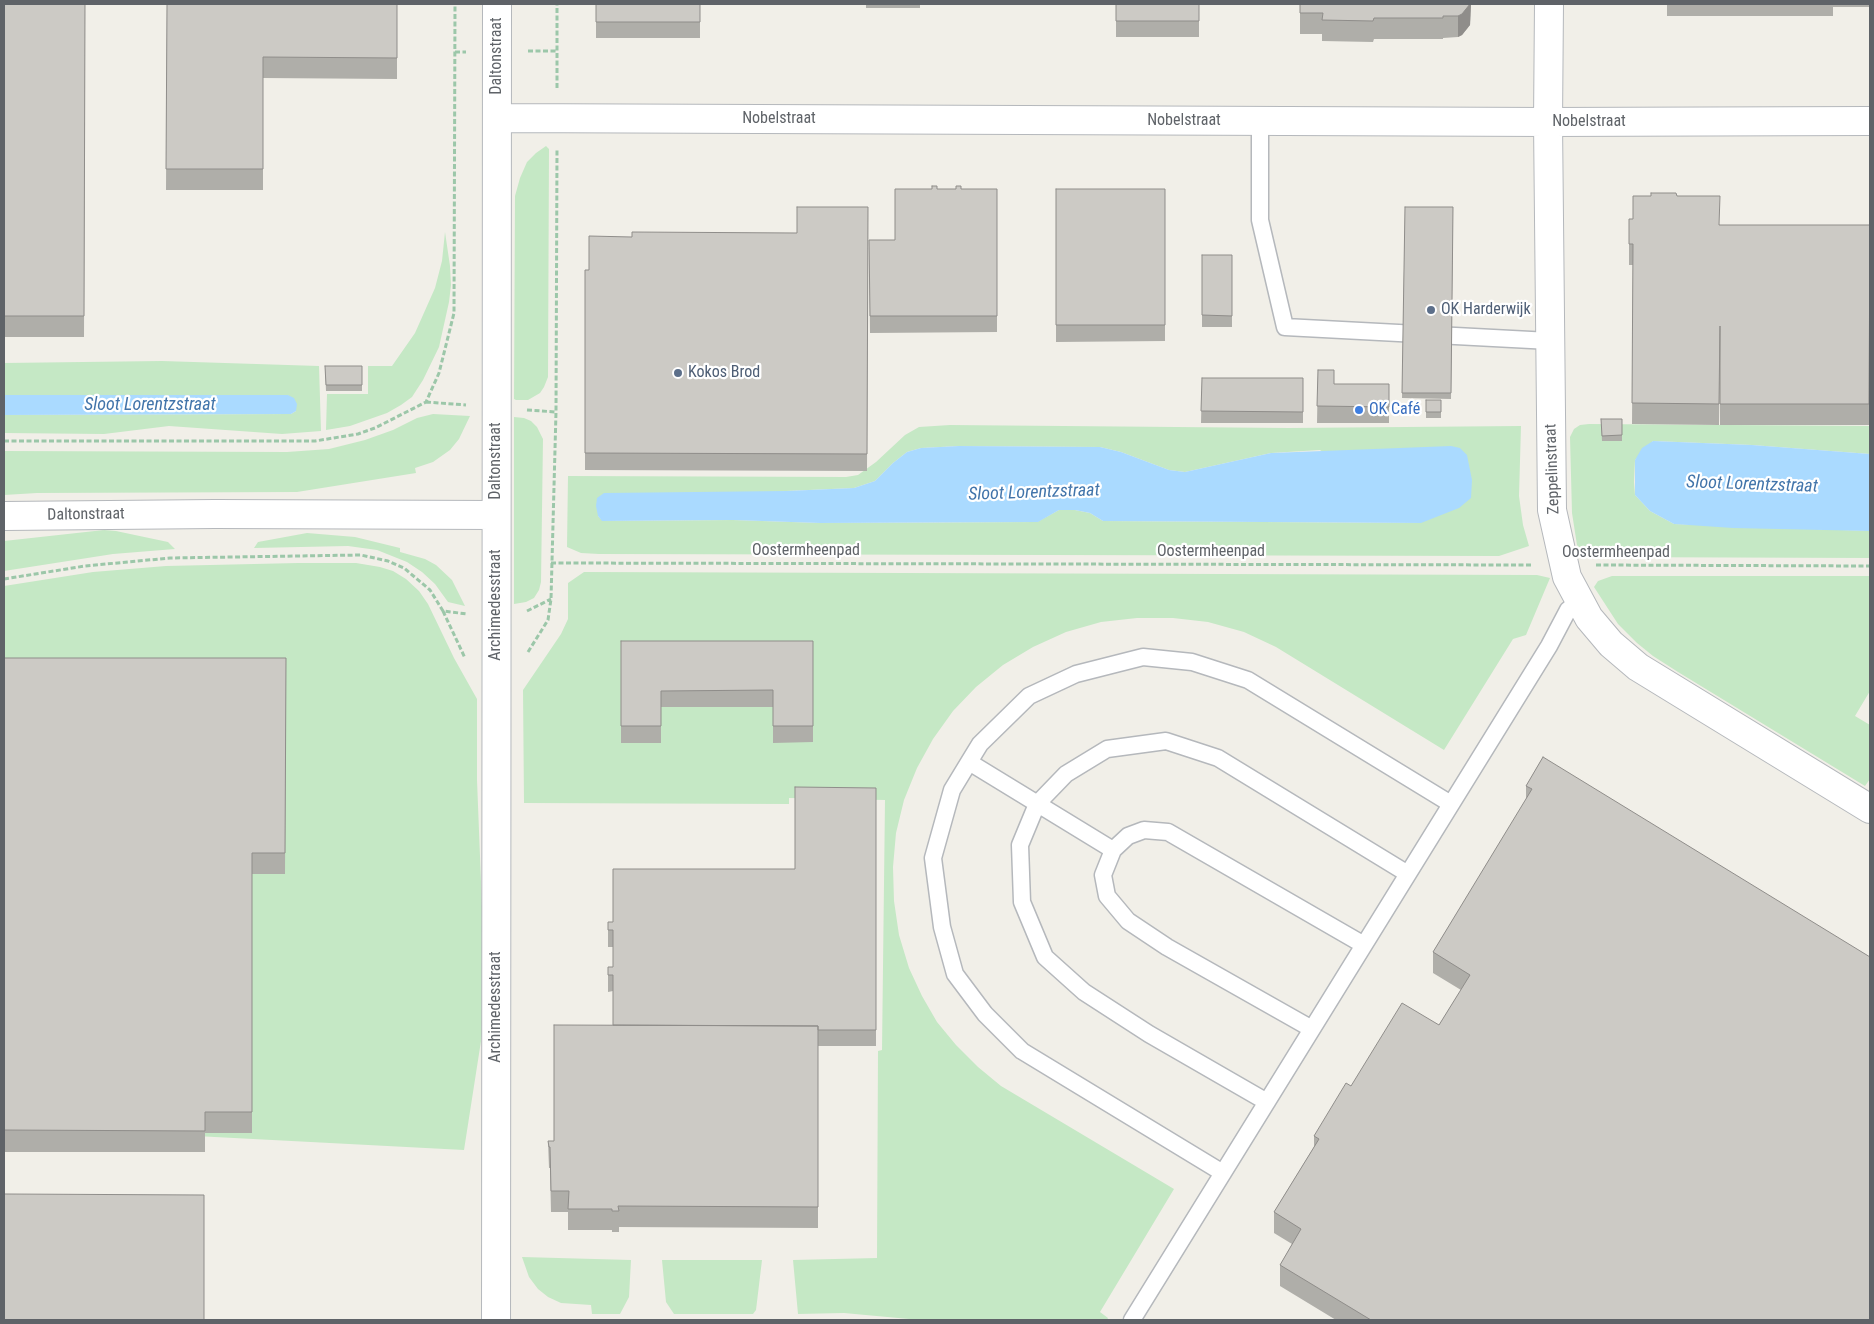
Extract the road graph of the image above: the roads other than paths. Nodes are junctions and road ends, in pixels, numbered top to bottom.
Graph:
1 (497, 4) edge
2 (1549, 4) edge
3 (497, 118) junction
4 (1260, 121) junction
5 (1870, 121) edge
6 (1548, 122) junction
7 (1550, 341) junction
8 (496, 515) junction
9 (4, 516) edge
10 (1580, 600) junction
11 (969, 762) junction
12 (1037, 804) junction
13 (1451, 804) junction
14 (1870, 809) edge
15 (1113, 850) junction
16 (1408, 874) junction
17 (1364, 945) junction
18 (1312, 1029) junction
19 (1267, 1102) junction
20 (1223, 1173) junction
21 (496, 1320) edge
22 (1132, 1320) edge

1 - 3 street, Daltonstraat
2 - 6 street, Zeppelinstraat
3 - 4 street, Nobelstraat
3 - 8 street, Daltonstraat
4 - 6 street, Nobelstraat
4 - 7 lane
5 - 6 street, Nobelstraat
6 - 7 street, Zeppelinstraat
7 - 10 street, Zeppelinstraat
8 - 9 street, Daltonstraat
8 - 21 street, Archimedesstraat
10 - 13 lane
10 - 14 street, Zeppelinstraat
11 - 12 lane
11 - 13 lane
11 - 20 lane
12 - 15 lane
12 - 16 lane
12 - 19 lane
13 - 16 lane
15 - 17 lane
15 - 18 lane
16 - 17 lane
17 - 18 lane
18 - 19 lane
19 - 20 lane
20 - 22 lane

